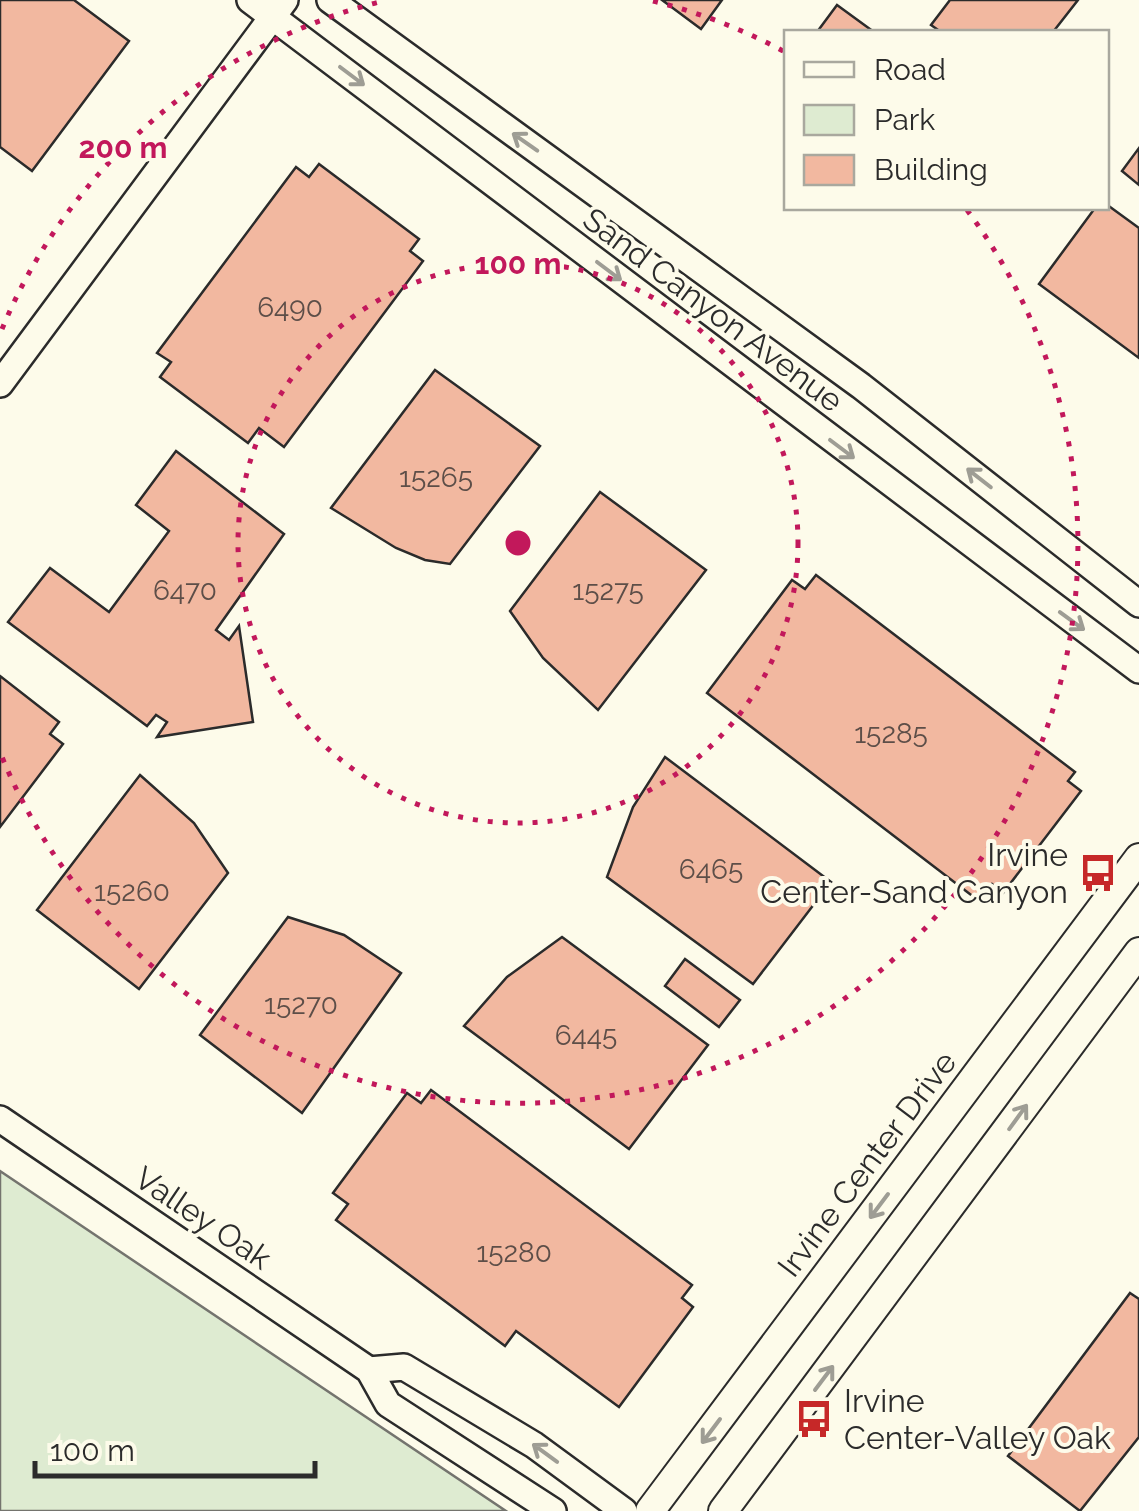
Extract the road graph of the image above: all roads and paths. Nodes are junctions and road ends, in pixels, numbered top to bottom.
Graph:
1 (250, 0) edge
2 (304, 0) edge
3 (330, 0) edge
4 (280, 8) edge
5 (0, 384) edge
6 (1139, 604) edge
7 (1139, 670) edge
8 (1139, 858) edge
9 (1139, 952) edge
10 (0, 1119) edge
11 (369, 1370) junction
12 (553, 1511) edge
13 (624, 1511) edge
14 (650, 1511) edge
15 (723, 1511) edge

1 - 4 main road, Sand Canyon Avenue
2 - 4 main road
6 -> 3 main road, Sand Canyon Avenue
4 - 5 main road
4 -> 7 main road, Sand Canyon Avenue
8 -> 14 main road, Irvine Center Drive
15 -> 9 main road
10 - 11 main road, Valley Oak
11 - 12 main road, Valley Oak
13 -> 11 main road, Valley Oak

